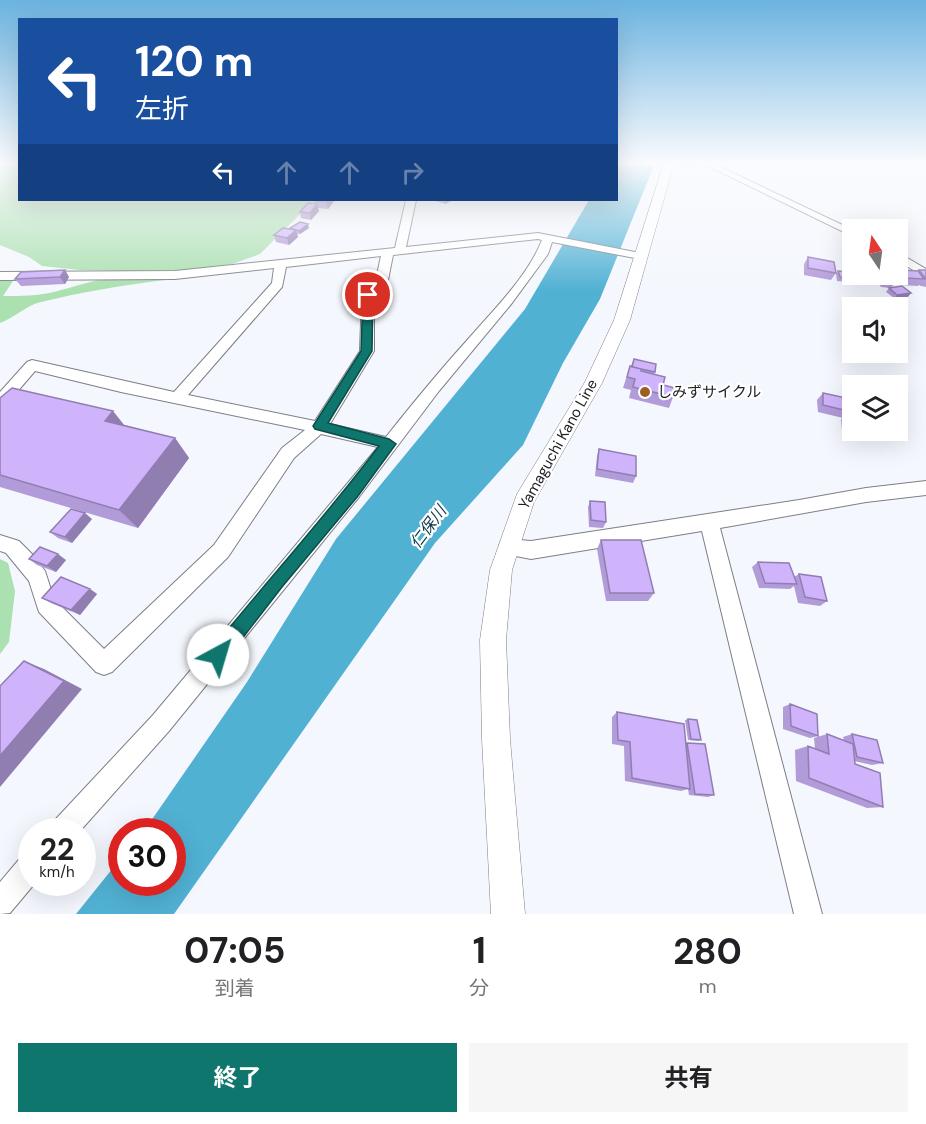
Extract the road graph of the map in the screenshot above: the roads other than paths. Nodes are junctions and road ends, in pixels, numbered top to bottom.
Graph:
1 (410, 206) edge
2 (653, 206) edge
3 (795, 206) edge
4 (842, 228) edge
5 (550, 238) junction
6 (394, 251) junction
7 (634, 255) junction
8 (908, 262) edge
9 (280, 264) junction
10 (926, 274) edge
11 (0, 276) edge
12 (177, 398) junction
13 (0, 402) edge
14 (320, 426) junction
15 (389, 444) junction
16 (926, 488) edge
17 (709, 521) junction
18 (0, 543) edge
19 (508, 547) junction
20 (74, 818) edge
21 (18, 882) edge
22 (0, 903) edge
23 (508, 914) edge
24 (808, 914) edge

1 - 6 street
2 - 7 main road, Yamaguchi Kano Line
3 - 4 street
5 - 6 street
5 - 7 street
5 - 15 street
6 - 9 street
6 - 14 street
7 - 19 main road, Yamaguchi Kano Line
8 - 10 street
9 - 11 street
9 - 12 street
12 - 13 street
12 - 14 street
14 - 15 street
14 - 18 street
15 - 20 street
16 - 17 street
17 - 19 street
17 - 24 street
19 - 23 main road, Yamaguchi Kano Line
21 - 22 street

